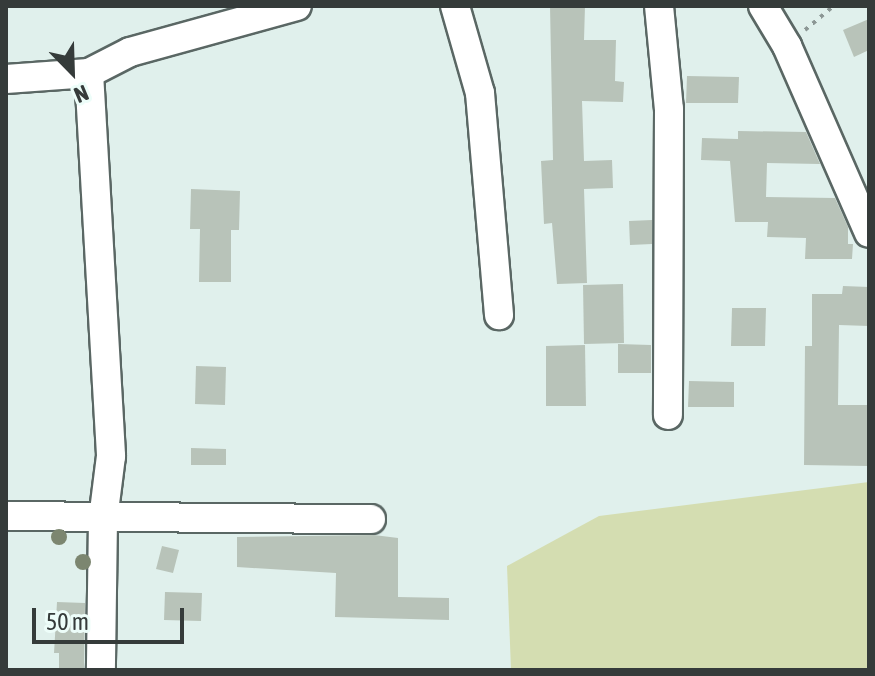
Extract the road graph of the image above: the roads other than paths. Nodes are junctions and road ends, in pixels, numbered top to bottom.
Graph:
1 (297, 6) edge
2 (455, 6) edge
3 (659, 6) edge
4 (763, 6) edge
5 (89, 73) junction
6 (6, 79) edge
7 (869, 233) edge
8 (499, 315) dead end
9 (668, 415) dead end
10 (6, 516) edge
11 (103, 519) junction
12 (371, 519) dead end
13 (101, 670) edge

1 - 5 street
2 - 8 street
3 - 9 street
4 - 7 street
5 - 6 street
5 - 11 street
10 - 11 street
11 - 12 street
11 - 13 street

